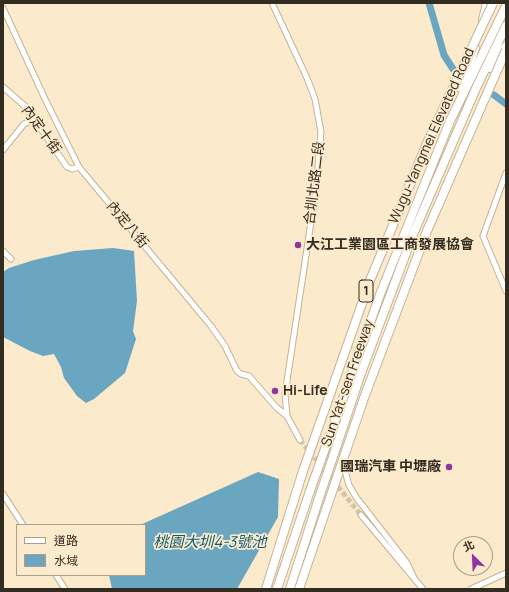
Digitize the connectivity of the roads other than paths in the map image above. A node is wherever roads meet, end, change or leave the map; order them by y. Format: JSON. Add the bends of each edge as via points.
{"nodes":[{"id":1,"x":272,"y":3,"type":"edge"},
{"id":2,"x":487,"y":3,"type":"edge"},
{"id":3,"x":493,"y":3,"type":"edge"},
{"id":4,"x":506,"y":6,"type":"edge"},
{"id":5,"x":3,"y":8,"type":"edge"},
{"id":6,"x":506,"y":26,"type":"edge"},
{"id":7,"x":506,"y":46,"type":"edge"},
{"id":8,"x":506,"y":50,"type":"edge"},
{"id":9,"x":506,"y":59,"type":"edge"},
{"id":10,"x":477,"y":86,"type":"junction"},
{"id":11,"x":3,"y":87,"type":"edge"},
{"id":12,"x":35,"y":119,"type":"junction"},
{"id":13,"x":450,"y":121,"type":"junction"},
{"id":14,"x":3,"y":150,"type":"edge"},
{"id":15,"x":79,"y":167,"type":"junction"},
{"id":16,"x":506,"y":173,"type":"edge"},
{"id":17,"x":3,"y":251,"type":"edge"},
{"id":18,"x":11,"y":259,"type":"dead end"},
{"id":19,"x":506,"y":291,"type":"edge"},
{"id":20,"x":287,"y":416,"type":"junction"},
{"id":21,"x":300,"y":440,"type":"tunnel mouth"},
{"id":22,"x":3,"y":494,"type":"edge"},
{"id":23,"x":361,"y":515,"type":"tunnel mouth"},
{"id":24,"x":22,"y":524,"type":"edge"},
{"id":25,"x":388,"y":539,"type":"junction"},
{"id":26,"x":391,"y":551,"type":"junction"},
{"id":27,"x":506,"y":573,"type":"edge"},
{"id":28,"x":57,"y":576,"type":"edge"},
{"id":29,"x":415,"y":580,"type":"junction"},
{"id":30,"x":65,"y":589,"type":"edge"},
{"id":31,"x":266,"y":589,"type":"edge"},
{"id":32,"x":277,"y":589,"type":"edge"},
{"id":33,"x":290,"y":589,"type":"edge"},
{"id":34,"x":299,"y":589,"type":"edge"},
{"id":35,"x":423,"y":589,"type":"edge"},
{"id":36,"x":471,"y":589,"type":"edge"}],
"edges":[{"from":1,"to":20,"type":"street","name":"合圳北路二段","via":[[313,92],[321,132],[315,196],[285,394]]},
{"from":2,"to":13,"type":"highway","via":[[481,30]]},
{"from":3,"to":31,"type":"highway","name":"Wugu-Yangmei Elevated Road","number":"1","bridge":true,"via":[[428,141],[371,278],[303,471]]},
{"from":4,"to":13,"type":"highway","name":"Sun Yat-sen Freeway","number":"1"},
{"from":5,"to":15,"type":"street","name":"內定八街"},
{"from":6,"to":10,"type":"highway","name":"Sun Yat-sen Freeway","number":"1"},
{"from":7,"to":10,"type":"highway"},
{"from":8,"to":34,"type":"highway","bridge":true,"via":[[427,231],[364,398]]},
{"from":9,"to":25,"type":"street","via":[[468,126],[346,438],[344,471],[349,485]]},
{"from":10,"to":33,"type":"highway","name":"Sun Yat-sen Freeway","number":"1","bridge":true,"via":[[414,232],[360,373]]},
{"from":11,"to":12,"type":"street","name":"內定十街","via":[[26,107]]},
{"from":12,"to":14,"type":"street","via":[[24,124]]},
{"from":12,"to":15,"type":"street","name":"內定十街","via":[[66,167]]},
{"from":13,"to":32,"type":"highway","name":"Sun Yat-sen Freeway","number":"1","bridge":true,"via":[[381,292]]},
{"from":15,"to":20,"type":"street","name":"內定八街","via":[[211,326],[225,346],[237,371],[249,376],[276,408]]},
{"from":16,"to":19,"type":"street","via":[[483,236]]},
{"from":17,"to":18,"type":"street"},
{"from":20,"to":21,"type":"street","name":"合圳北路二段"},
{"from":22,"to":24,"type":"street"},
{"from":23,"to":26,"type":"street"},
{"from":25,"to":26,"type":"street"},
{"from":25,"to":29,"type":"street","via":[[407,563]]},
{"from":26,"to":29,"type":"street"},
{"from":27,"to":36,"type":"street"},
{"from":28,"to":30,"type":"street"},
{"from":29,"to":35,"type":"street"}]}
